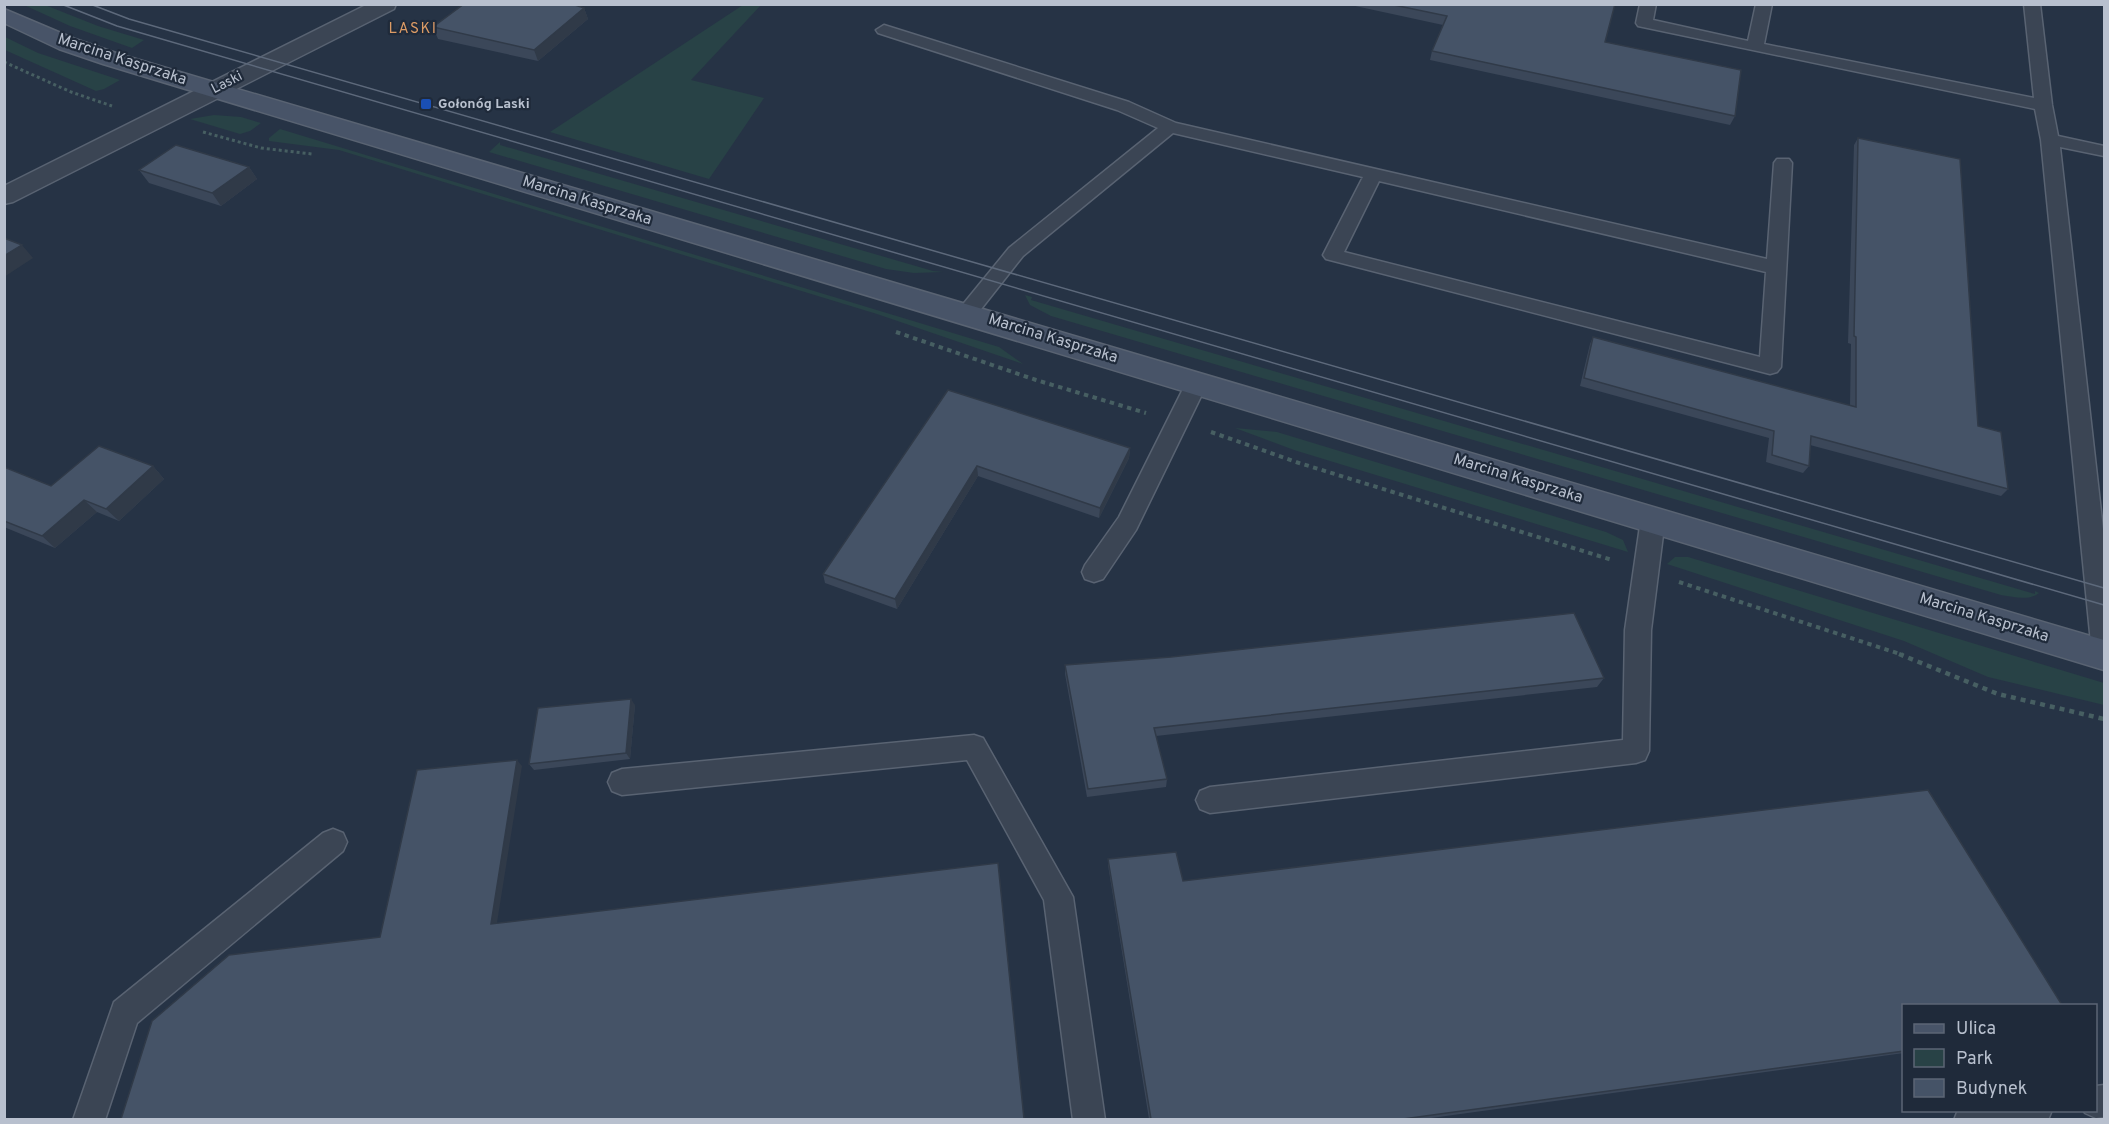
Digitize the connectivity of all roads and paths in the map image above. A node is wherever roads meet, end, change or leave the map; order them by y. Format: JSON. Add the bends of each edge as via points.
{"nodes":[{"id":1,"x":386,"y":4,"type":"edge"},
{"id":2,"x":1648,"y":4,"type":"edge"},
{"id":3,"x":1764,"y":4,"type":"edge"},
{"id":4,"x":2032,"y":4,"type":"edge"},
{"id":5,"x":4,"y":15,"type":"edge"},
{"id":6,"x":884,"y":30,"type":"dead end"},
{"id":7,"x":1755,"y":47,"type":"junction"},
{"id":8,"x":4,"y":62,"type":"edge"},
{"id":9,"x":214,"y":90,"type":"junction"},
{"id":10,"x":2043,"y":105,"type":"junction"},
{"id":11,"x":121,"y":109,"type":"dead end"},
{"id":12,"x":1170,"y":127,"type":"junction"},
{"id":13,"x":194,"y":129,"type":"dead end"},
{"id":14,"x":2050,"y":140,"type":"junction"},
{"id":15,"x":2104,"y":151,"type":"edge"},
{"id":16,"x":315,"y":155,"type":"dead end"},
{"id":17,"x":1783,"y":163,"type":"dead end"},
{"id":18,"x":1374,"y":174,"type":"junction"},
{"id":19,"x":4,"y":196,"type":"edge"},
{"id":20,"x":1777,"y":267,"type":"junction"},
{"id":21,"x":968,"y":314,"type":"junction"},
{"id":22,"x":889,"y":330,"type":"dead end"},
{"id":23,"x":1197,"y":382,"type":"junction"},
{"id":24,"x":1177,"y":422,"type":"junction"},
{"id":25,"x":1258,"y":449,"type":"dead end"},
{"id":26,"x":1653,"y":519,"type":"junction"},
{"id":27,"x":1094,"y":572,"type":"dead end"},
{"id":28,"x":2104,"y":643,"type":"edge"},
{"id":29,"x":2104,"y":655,"type":"edge"},
{"id":30,"x":622,"y":782,"type":"dead end"},
{"id":31,"x":1210,"y":800,"type":"dead end"},
{"id":32,"x":333,"y":842,"type":"dead end"},
{"id":33,"x":2021,"y":1112,"type":"edge"},
{"id":34,"x":89,"y":1119,"type":"edge"},
{"id":35,"x":1089,"y":1119,"type":"edge"},
{"id":36,"x":1970,"y":1119,"type":"edge"}],
"edges":[{"from":1,"to":9,"type":"street","name":"Laski"},
{"from":2,"to":7,"type":"lane","via":[[1644,23]]},
{"from":3,"to":7,"type":"lane"},
{"from":4,"to":10,"type":"lane"},
{"from":5,"to":9,"type":"street","name":"Marcina Kasprzaka","via":[[90,52]]},
{"from":6,"to":12,"type":"lane","via":[[1123,105]]},
{"from":7,"to":10,"type":"lane"},
{"from":8,"to":11,"type":"path"},
{"from":9,"to":19,"type":"street","name":"Laski"},
{"from":9,"to":21,"type":"street","name":"Marcina Kasprzaka"},
{"from":10,"to":14,"type":"lane"},
{"from":12,"to":18,"type":"lane"},
{"from":12,"to":21,"type":"lane","via":[[1016,252]]},
{"from":13,"to":16,"type":"path","via":[[261,148]]},
{"from":14,"to":15,"type":"lane"},
{"from":14,"to":28,"type":"lane"},
{"from":17,"to":20,"type":"lane"},
{"from":18,"to":20,"type":"lane"},
{"from":18,"to":20,"type":"lane","via":[[1333,255],[1770,367]]},
{"from":21,"to":23,"type":"street","name":"Marcina Kasprzaka"},
{"from":22,"to":24,"type":"path"},
{"from":23,"to":24,"type":"lane"},
{"from":23,"to":26,"type":"street","name":"Marcina Kasprzaka"},
{"from":24,"to":25,"type":"path"},
{"from":24,"to":27,"type":"lane","via":[[1128,523]]},
{"from":26,"to":29,"type":"street","name":"Marcina Kasprzaka"},
{"from":26,"to":31,"type":"lane","via":[[1638,630],[1636,751]]},
{"from":30,"to":35,"type":"lane","via":[[974,747],[1058,897]]},
{"from":32,"to":34,"type":"lane","via":[[125,1013]]},
{"from":33,"to":36,"type":"lane"}]}
